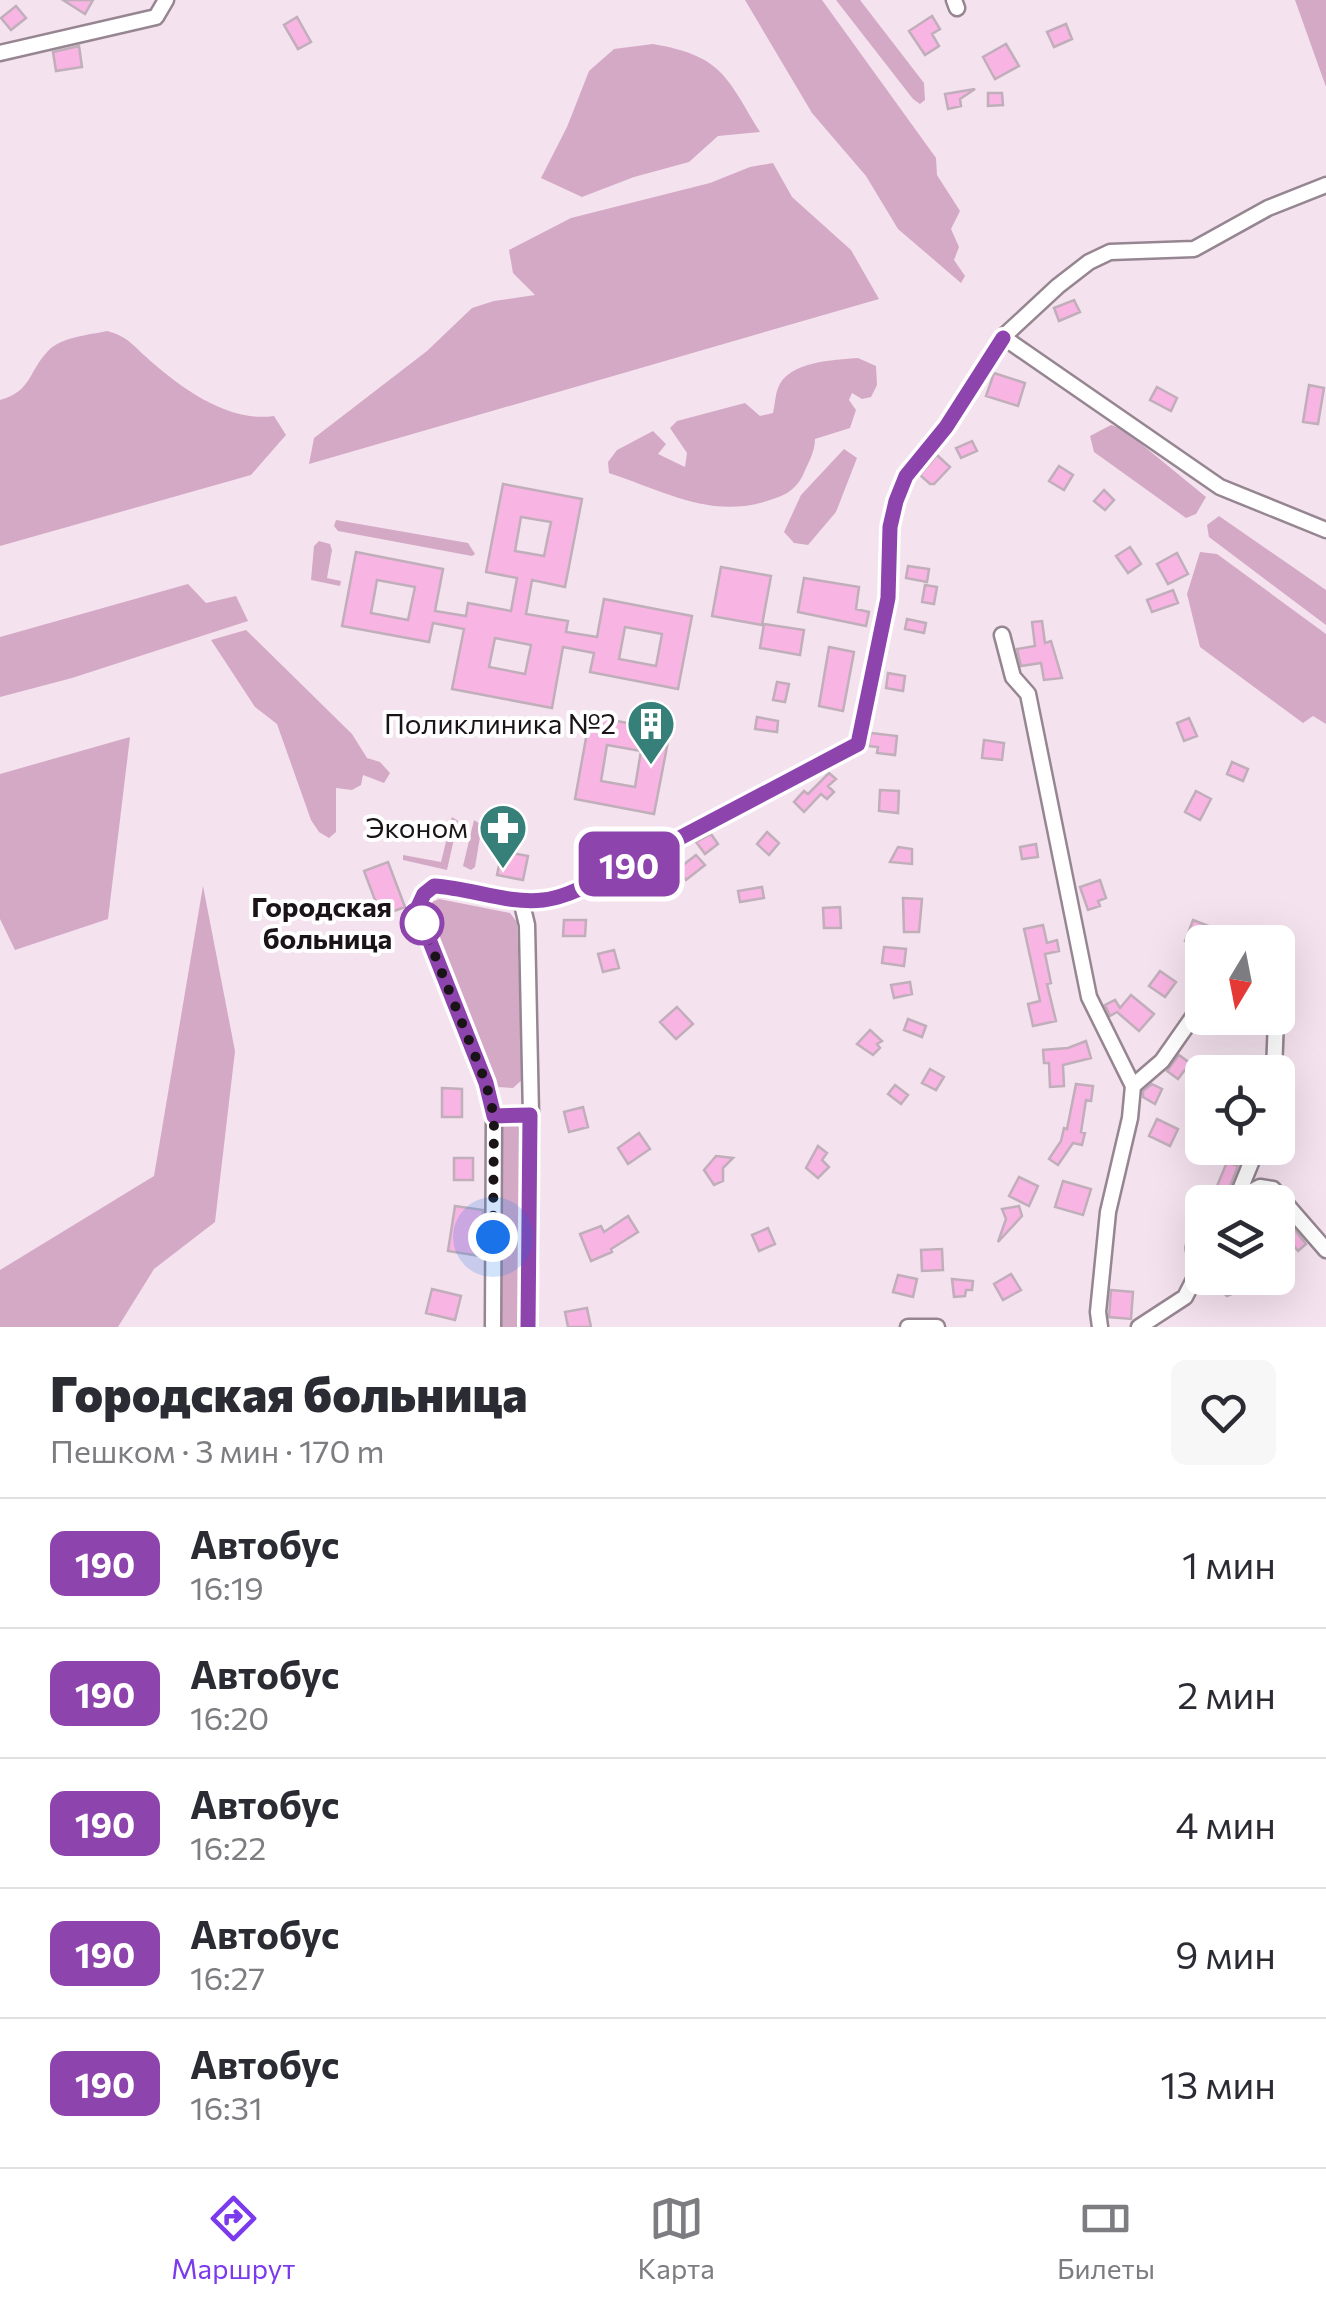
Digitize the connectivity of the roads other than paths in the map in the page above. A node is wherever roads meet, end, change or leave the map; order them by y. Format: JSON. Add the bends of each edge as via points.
{"nodes":[{"id":1,"x":166,"y":0,"type":"edge"},
{"id":2,"x":0,"y":53,"type":"edge"},
{"id":3,"x":1326,"y":185,"type":"edge"},
{"id":4,"x":1003,"y":338,"type":"junction"},
{"id":5,"x":1326,"y":530,"type":"edge"},
{"id":6,"x":1002,"y":635,"type":"dead end"},
{"id":7,"x":521,"y":900,"type":"junction"},
{"id":8,"x":1185,"y":1028,"type":"edge"},
{"id":9,"x":1133,"y":1086,"type":"junction"},
{"id":10,"x":530,"y":1115,"type":"junction"},
{"id":11,"x":494,"y":1116,"type":"junction"},
{"id":12,"x":1295,"y":1214,"type":"edge"},
{"id":13,"x":1326,"y":1250,"type":"edge"},
{"id":14,"x":1186,"y":1295,"type":"edge"},
{"id":15,"x":493,"y":1327,"type":"edge"},
{"id":16,"x":528,"y":1327,"type":"edge"},
{"id":17,"x":908,"y":1327,"type":"edge"},
{"id":18,"x":937,"y":1327,"type":"edge"},
{"id":19,"x":1100,"y":1327,"type":"edge"},
{"id":20,"x":1138,"y":1327,"type":"edge"}],
"edges":[{"from":1,"to":2,"type":"street","via":[[156,17]]},
{"from":3,"to":4,"type":"street","via":[[1194,248],[1110,252],[1058,286]]},
{"from":4,"to":5,"type":"street","via":[[1220,487]]},
{"from":4,"to":7,"type":"street","via":[[906,476],[896,501],[888,598],[858,744],[602,879],[544,900]]},
{"from":6,"to":9,"type":"street","via":[[1013,677],[1028,694],[1089,997]]},
{"from":7,"to":10,"type":"street"},
{"from":7,"to":11,"type":"street","via":[[434,886],[417,909]]},
{"from":8,"to":9,"type":"street"},
{"from":9,"to":19,"type":"street","via":[[1108,1212]]},
{"from":10,"to":11,"type":"street"},
{"from":10,"to":16,"type":"street"},
{"from":11,"to":15,"type":"street"},
{"from":12,"to":13,"type":"street"},
{"from":14,"to":20,"type":"street"},
{"from":17,"to":18,"type":"street"}]}
